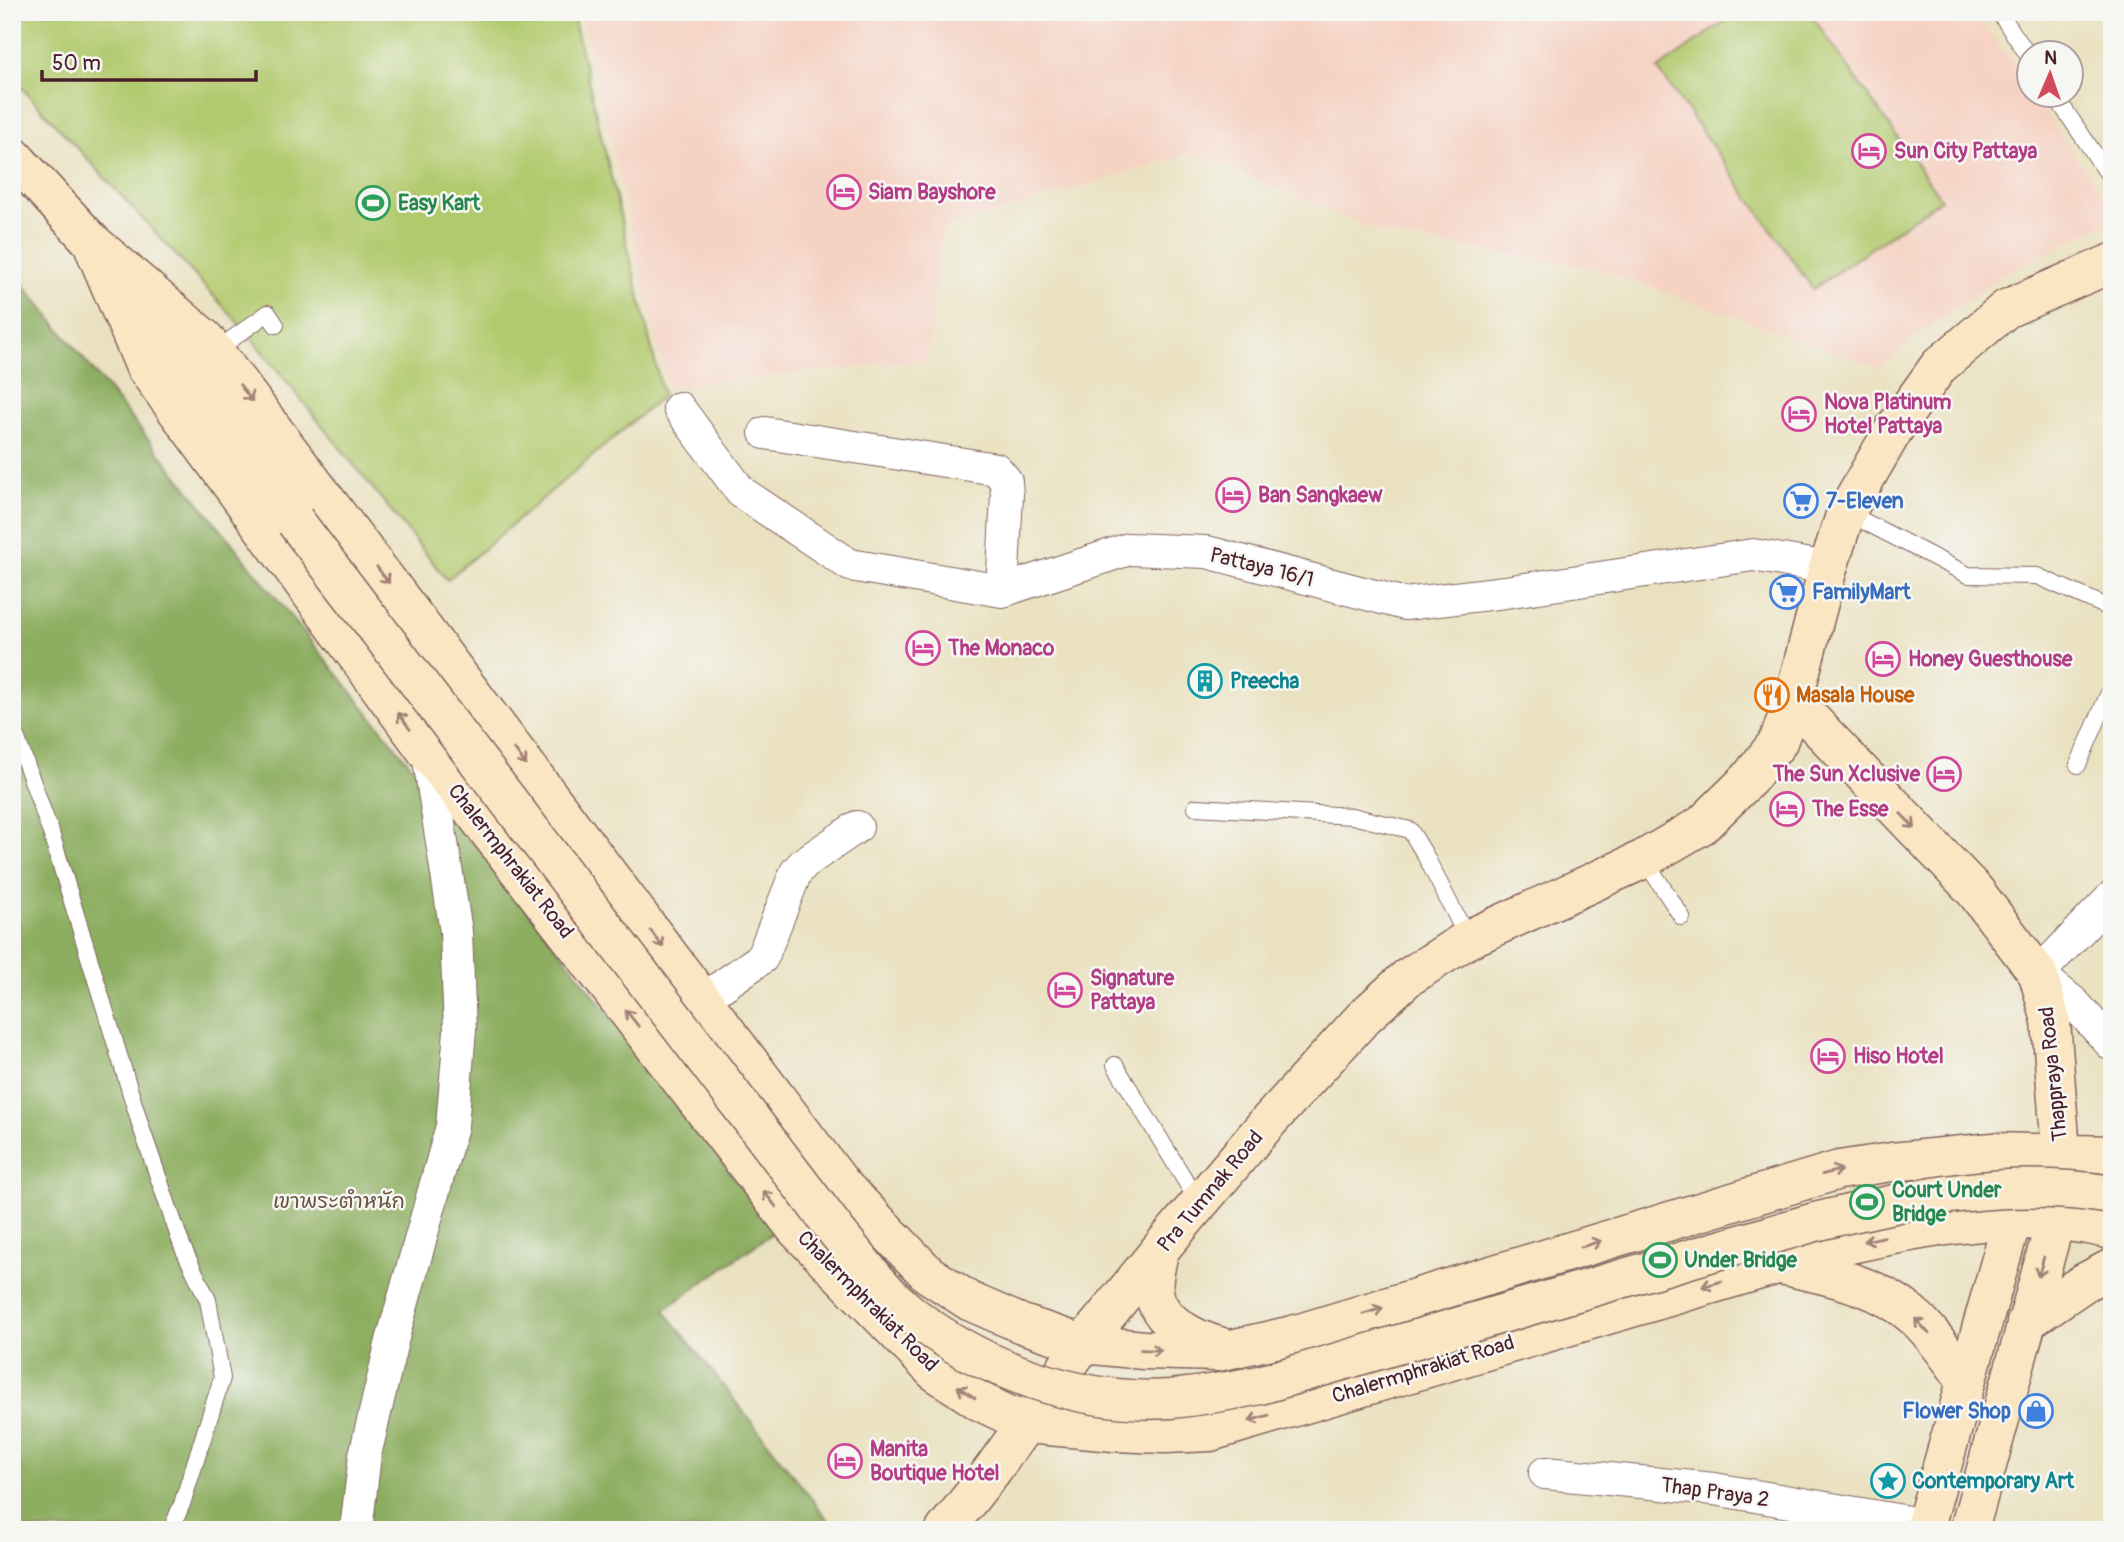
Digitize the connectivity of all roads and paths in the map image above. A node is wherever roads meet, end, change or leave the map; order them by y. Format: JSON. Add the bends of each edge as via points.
{"nodes":[{"id":1,"x":1999,"y":12,"type":"edge"},
{"id":2,"x":2016,"y":38,"type":"edge"},
{"id":3,"x":2063,"y":108,"type":"edge"},
{"id":4,"x":12,"y":155,"type":"edge"},
{"id":5,"x":2112,"y":180,"type":"edge"},
{"id":6,"x":92,"y":242,"type":"junction"},
{"id":7,"x":2112,"y":263,"type":"edge"},
{"id":8,"x":276,"y":325,"type":"dead end"},
{"id":9,"x":215,"y":351,"type":"junction"},
{"id":10,"x":679,"y":408,"type":"dead end"},
{"id":11,"x":765,"y":433,"type":"dead end"},
{"id":12,"x":1846,"y":513,"type":"junction"},
{"id":13,"x":1828,"y":568,"type":"junction"},
{"id":14,"x":1002,"y":591,"type":"junction"},
{"id":15,"x":2112,"y":609,"type":"edge"},
{"id":16,"x":2112,"y":686,"type":"edge"},
{"id":17,"x":1793,"y":701,"type":"junction"},
{"id":18,"x":12,"y":725,"type":"edge"},
{"id":19,"x":428,"y":753,"type":"junction"},
{"id":20,"x":2078,"y":765,"type":"dead end"},
{"id":21,"x":1196,"y":807,"type":"dead end"},
{"id":22,"x":858,"y":827,"type":"dead end"},
{"id":23,"x":1644,"y":859,"type":"junction"},
{"id":24,"x":2112,"y":897,"type":"edge"},
{"id":25,"x":1682,"y":917,"type":"dead end"},
{"id":26,"x":1468,"y":939,"type":"junction"},
{"id":27,"x":2038,"y":974,"type":"junction"},
{"id":28,"x":702,"y":1000,"type":"junction"},
{"id":29,"x":2112,"y":1045,"type":"edge"},
{"id":30,"x":1115,"y":1065,"type":"dead end"},
{"id":31,"x":2045,"y":1152,"type":"junction"},
{"id":32,"x":2112,"y":1155,"type":"edge"},
{"id":33,"x":842,"y":1185,"type":"junction"},
{"id":34,"x":1774,"y":1188,"type":"junction"},
{"id":35,"x":2112,"y":1195,"type":"edge"},
{"id":36,"x":1200,"y":1205,"type":"junction"},
{"id":37,"x":2013,"y":1221,"type":"junction"},
{"id":38,"x":2054,"y":1222,"type":"junction"},
{"id":39,"x":796,"y":1229,"type":"junction"},
{"id":40,"x":2112,"y":1230,"type":"edge"},
{"id":41,"x":1159,"y":1251,"type":"junction"},
{"id":42,"x":1786,"y":1261,"type":"junction"},
{"id":43,"x":2112,"y":1268,"type":"edge"},
{"id":44,"x":2026,"y":1322,"type":"junction"},
{"id":45,"x":1293,"y":1335,"type":"junction"},
{"id":46,"x":1083,"y":1344,"type":"junction"},
{"id":47,"x":1230,"y":1349,"type":"junction"},
{"id":48,"x":1965,"y":1379,"type":"junction"},
{"id":49,"x":1307,"y":1404,"type":"junction"},
{"id":50,"x":1027,"y":1424,"type":"junction"},
{"id":51,"x":1545,"y":1473,"type":"dead end"},
{"id":52,"x":1937,"y":1482,"type":"junction"},
{"id":53,"x":1979,"y":1492,"type":"junction"},
{"id":54,"x":1925,"y":1527,"type":"edge"},
{"id":55,"x":171,"y":1530,"type":"edge"},
{"id":56,"x":356,"y":1530,"type":"edge"},
{"id":57,"x":945,"y":1530,"type":"edge"},
{"id":58,"x":1969,"y":1530,"type":"edge"}],
"edges":[{"from":1,"to":2,"type":"lane"},
{"from":3,"to":5,"type":"lane"},
{"from":4,"to":6,"type":"main road","name":"Chalermphrakiat Road"},
{"from":6,"to":9,"type":"main road","name":"Chalermphrakiat Road"},
{"from":19,"to":6,"type":"main road","name":"Chalermphrakiat Road","one_way":true,"via":[[145,367]]},
{"from":6,"to":35,"type":"main road","bridge":true,"via":[[295,521],[837,1232],[911,1314],[957,1345],[1009,1370],[1061,1388],[1115,1397],[1168,1399],[1218,1393],[1260,1385],[1903,1200],[2034,1187]]},
{"from":7,"to":12,"type":"main road","name":"Pra Tumnak Road","via":[[2006,309],[1939,366],[1894,429]]},
{"from":8,"to":9,"type":"lane","via":[[268,313]]},
{"from":9,"to":28,"type":"main road","name":"Chalermphrakiat Road","one_way":true},
{"from":10,"to":14,"type":"street","name":"Pattaya 16/1","via":[[741,492],[850,565]]},
{"from":11,"to":14,"type":"street","via":[[996,469],[1006,481],[1007,495]]},
{"from":12,"to":13,"type":"main road","name":"Pra Tumnak Road"},
{"from":12,"to":15,"type":"lane","via":[[1968,575],[2037,576]]},
{"from":13,"to":14,"type":"street","name":"Pattaya 16/1","via":[[1753,555],[1405,604],[1207,552],[1129,549]]},
{"from":13,"to":17,"type":"main road","name":"Pra Tumnak Road"},
{"from":16,"to":20,"type":"lane"},
{"from":17,"to":23,"type":"main road","name":"Pra Tumnak Road","via":[[1778,742],[1749,779],[1702,825]]},
{"from":17,"to":27,"type":"main road","name":"Thappraya Road","one_way":true,"via":[[1975,891]]},
{"from":18,"to":55,"type":"lane","via":[[51,833],[145,1139],[182,1246],[208,1300],[222,1378]]},
{"from":39,"to":19,"type":"main road","name":"Chalermphrakiat Road","one_way":true},
{"from":19,"to":56,"type":"street","via":[[456,932],[460,1030],[452,1126],[365,1455]]},
{"from":21,"to":26,"type":"lane","via":[[1352,816],[1410,830]]},
{"from":22,"to":28,"type":"street","via":[[796,872],[762,958]]},
{"from":23,"to":25,"type":"lane"},
{"from":23,"to":26,"type":"main road","name":"Pra Tumnak Road"},
{"from":24,"to":27,"type":"street"},
{"from":26,"to":36,"type":"main road","name":"Pra Tumnak Road","via":[[1407,978],[1365,1016]]},
{"from":27,"to":29,"type":"street","via":[[2074,1003]]},
{"from":27,"to":31,"type":"main road","name":"Thappraya Road","via":[[2051,1021]]},
{"from":28,"to":33,"type":"main road","name":"Chalermphrakiat Road"},
{"from":30,"to":36,"type":"lane"},
{"from":31,"to":32,"type":"main road","name":"Chalermphrakiat Road"},
{"from":34,"to":31,"type":"main road","name":"Chalermphrakiat Road","one_way":true,"via":[[1839,1170],[1892,1162]]},
{"from":31,"to":37,"type":"main road","name":"Thappraya Road"},
{"from":31,"to":38,"type":"main road","name":"Thappraya Road"},
{"from":33,"to":39,"type":"main road","via":[[831,1216],[815,1226]]},
{"from":33,"to":46,"type":"main road","name":"Chalermphrakiat Road","via":[[928,1275],[968,1301]]},
{"from":34,"to":42,"type":"main road","via":[[1793,1201],[1804,1217],[1806,1235]]},
{"from":45,"to":34,"type":"main road","name":"Chalermphrakiat Road","one_way":true},
{"from":36,"to":41,"type":"main road","name":"Pra Tumnak Road"},
{"from":37,"to":38,"type":"main road","name":"Chalermphrakiat Road"},
{"from":37,"to":42,"type":"main road","name":"Chalermphrakiat Road","one_way":true,"via":[[1960,1223]]},
{"from":37,"to":48,"type":"main road","name":"Thappraya Road"},
{"from":38,"to":40,"type":"main road","name":"Chalermphrakiat Road"},
{"from":38,"to":44,"type":"main road","name":"Thappraya Road","one_way":true},
{"from":50,"to":39,"type":"main road","name":"Chalermphrakiat Road","one_way":true,"via":[[979,1401],[934,1371]]},
{"from":41,"to":46,"type":"main road","name":"Pra Tumnak Road"},
{"from":41,"to":47,"type":"main road","via":[[1153,1288],[1157,1304],[1179,1329]]},
{"from":48,"to":42,"type":"main road","one_way":true,"via":[[1919,1321],[1888,1296]]},
{"from":42,"to":49,"type":"main road","name":"Chalermphrakiat Road","one_way":true},
{"from":43,"to":44,"type":"main road"},
{"from":44,"to":53,"type":"main road","name":"Thappraya Road"},
{"from":45,"to":47,"type":"main road","name":"Chalermphrakiat Road"},
{"from":45,"to":49,"type":"main road","via":[[1272,1362],[1274,1378],[1288,1395]]},
{"from":46,"to":47,"type":"main road","name":"Chalermphrakiat Road","one_way":true,"via":[[1144,1350]]},
{"from":46,"to":50,"type":"main road","name":"Pra Tumnak Road"},
{"from":48,"to":52,"type":"main road","name":"Thappraya Road"},
{"from":49,"to":50,"type":"main road","name":"Chalermphrakiat Road","one_way":true,"via":[[1210,1432],[1114,1432]]},
{"from":50,"to":57,"type":"main road","name":"Pra Tumnak Road"},
{"from":51,"to":54,"type":"street","name":"Thap Praya 2","via":[[1714,1489]]},
{"from":52,"to":53,"type":"main road"},
{"from":52,"to":54,"type":"main road","name":"Thappraya Road"},
{"from":53,"to":58,"type":"main road","name":"Thappraya Road"}]}
